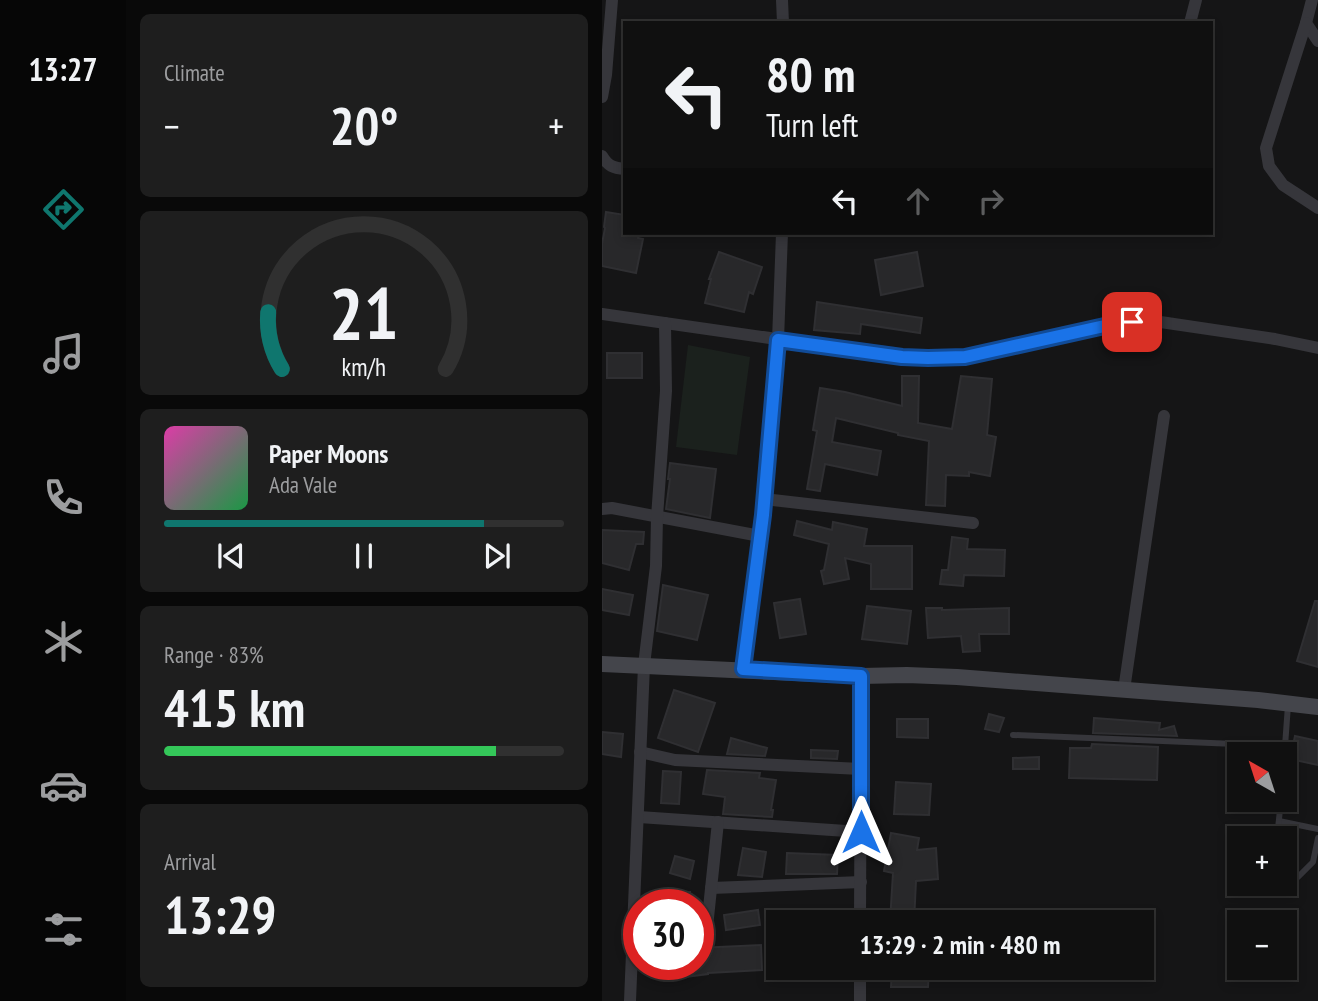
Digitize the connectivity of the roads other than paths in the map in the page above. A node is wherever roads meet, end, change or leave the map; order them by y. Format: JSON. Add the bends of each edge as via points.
{"nodes":[{"id":1,"x":612,"y":0,"type":"edge"},
{"id":2,"x":782,"y":0,"type":"edge"},
{"id":3,"x":1196,"y":0,"type":"edge"},
{"id":4,"x":1312,"y":0,"type":"edge"},
{"id":5,"x":783,"y":21,"type":"edge"},
{"id":6,"x":1191,"y":21,"type":"edge"},
{"id":7,"x":1306,"y":23,"type":"junction"},
{"id":8,"x":1318,"y":41,"type":"edge"},
{"id":9,"x":604,"y":64,"type":"edge"},
{"id":10,"x":602,"y":97,"type":"edge"},
{"id":11,"x":602,"y":156,"type":"edge"},
{"id":12,"x":623,"y":169,"type":"edge"},
{"id":13,"x":1318,"y":208,"type":"edge"},
{"id":14,"x":782,"y":235,"type":"edge"},
{"id":15,"x":602,"y":314,"type":"edge"},
{"id":16,"x":665,"y":323,"type":"junction"},
{"id":17,"x":778,"y":340,"type":"junction"},
{"id":18,"x":1318,"y":348,"type":"edge"},
{"id":19,"x":1164,"y":416,"type":"dead end"},
{"id":20,"x":764,"y":499,"type":"junction"},
{"id":21,"x":602,"y":509,"type":"edge"},
{"id":22,"x":657,"y":517,"type":"junction"},
{"id":23,"x":973,"y":523,"type":"dead end"},
{"id":24,"x":760,"y":536,"type":"junction"},
{"id":25,"x":602,"y":664,"type":"edge"},
{"id":26,"x":644,"y":665,"type":"junction"},
{"id":27,"x":743,"y":669,"type":"junction"},
{"id":28,"x":861,"y":676,"type":"junction"},
{"id":29,"x":1124,"y":690,"type":"junction"},
{"id":30,"x":1288,"y":703,"type":"junction"},
{"id":31,"x":1318,"y":707,"type":"edge"},
{"id":32,"x":1013,"y":735,"type":"dead end"},
{"id":33,"x":1286,"y":742,"type":"edge"},
{"id":34,"x":1227,"y":744,"type":"edge"},
{"id":35,"x":640,"y":752,"type":"junction"},
{"id":36,"x":861,"y":769,"type":"junction"},
{"id":37,"x":1280,"y":812,"type":"edge"},
{"id":38,"x":639,"y":817,"type":"junction"},
{"id":39,"x":1279,"y":821,"type":"junction"},
{"id":40,"x":718,"y":822,"type":"junction"},
{"id":41,"x":1278,"y":826,"type":"edge"},
{"id":42,"x":1318,"y":829,"type":"edge"},
{"id":43,"x":861,"y":832,"type":"junction"},
{"id":44,"x":1318,"y":838,"type":"edge"},
{"id":45,"x":1297,"y":877,"type":"edge"},
{"id":46,"x":861,"y":882,"type":"junction"},
{"id":47,"x":711,"y":888,"type":"joint"},
{"id":48,"x":637,"y":889,"type":"edge"},
{"id":49,"x":860,"y":910,"type":"edge"},
{"id":50,"x":632,"y":980,"type":"edge"},
{"id":51,"x":860,"y":980,"type":"edge"},
{"id":52,"x":630,"y":1001,"type":"edge"},
{"id":53,"x":860,"y":1001,"type":"edge"}],
"edges":[{"from":1,"to":9,"type":"street"},
{"from":2,"to":5,"type":"street"},
{"from":3,"to":6,"type":"street"},
{"from":4,"to":7,"type":"street"},
{"from":7,"to":8,"type":"street"},
{"from":7,"to":13,"type":"street","via":[[1266,148],[1269,166],[1283,185]]},
{"from":9,"to":10,"type":"street"},
{"from":11,"to":12,"type":"street","via":[[607,164]]},
{"from":14,"to":17,"type":"street"},
{"from":15,"to":16,"type":"street"},
{"from":16,"to":17,"type":"street"},
{"from":16,"to":22,"type":"street","via":[[666,391]]},
{"from":17,"to":18,"type":"street","via":[[902,357],[965,357],[1147,320]]},
{"from":17,"to":20,"type":"street"},
{"from":19,"to":29,"type":"street"},
{"from":20,"to":23,"type":"street"},
{"from":20,"to":24,"type":"street"},
{"from":21,"to":22,"type":"street"},
{"from":22,"to":24,"type":"street"},
{"from":22,"to":26,"type":"street"},
{"from":24,"to":27,"type":"street"},
{"from":25,"to":26,"type":"street"},
{"from":26,"to":27,"type":"street"},
{"from":26,"to":35,"type":"street"},
{"from":27,"to":28,"type":"street"},
{"from":28,"to":29,"type":"street","via":[[957,677]]},
{"from":28,"to":36,"type":"street"},
{"from":29,"to":30,"type":"street"},
{"from":30,"to":31,"type":"street"},
{"from":30,"to":33,"type":"lane"},
{"from":32,"to":34,"type":"lane"},
{"from":35,"to":36,"type":"street","via":[[675,760]]},
{"from":35,"to":38,"type":"street"},
{"from":36,"to":43,"type":"street"},
{"from":37,"to":39,"type":"lane"},
{"from":38,"to":40,"type":"street"},
{"from":38,"to":48,"type":"street"},
{"from":39,"to":41,"type":"lane"},
{"from":39,"to":42,"type":"lane"},
{"from":40,"to":43,"type":"street"},
{"from":40,"to":47,"type":"street"},
{"from":43,"to":46,"type":"street"},
{"from":44,"to":45,"type":"lane","via":[[1313,862]]},
{"from":46,"to":47,"type":"street"},
{"from":46,"to":49,"type":"street"},
{"from":50,"to":52,"type":"street"},
{"from":51,"to":53,"type":"street"}]}
